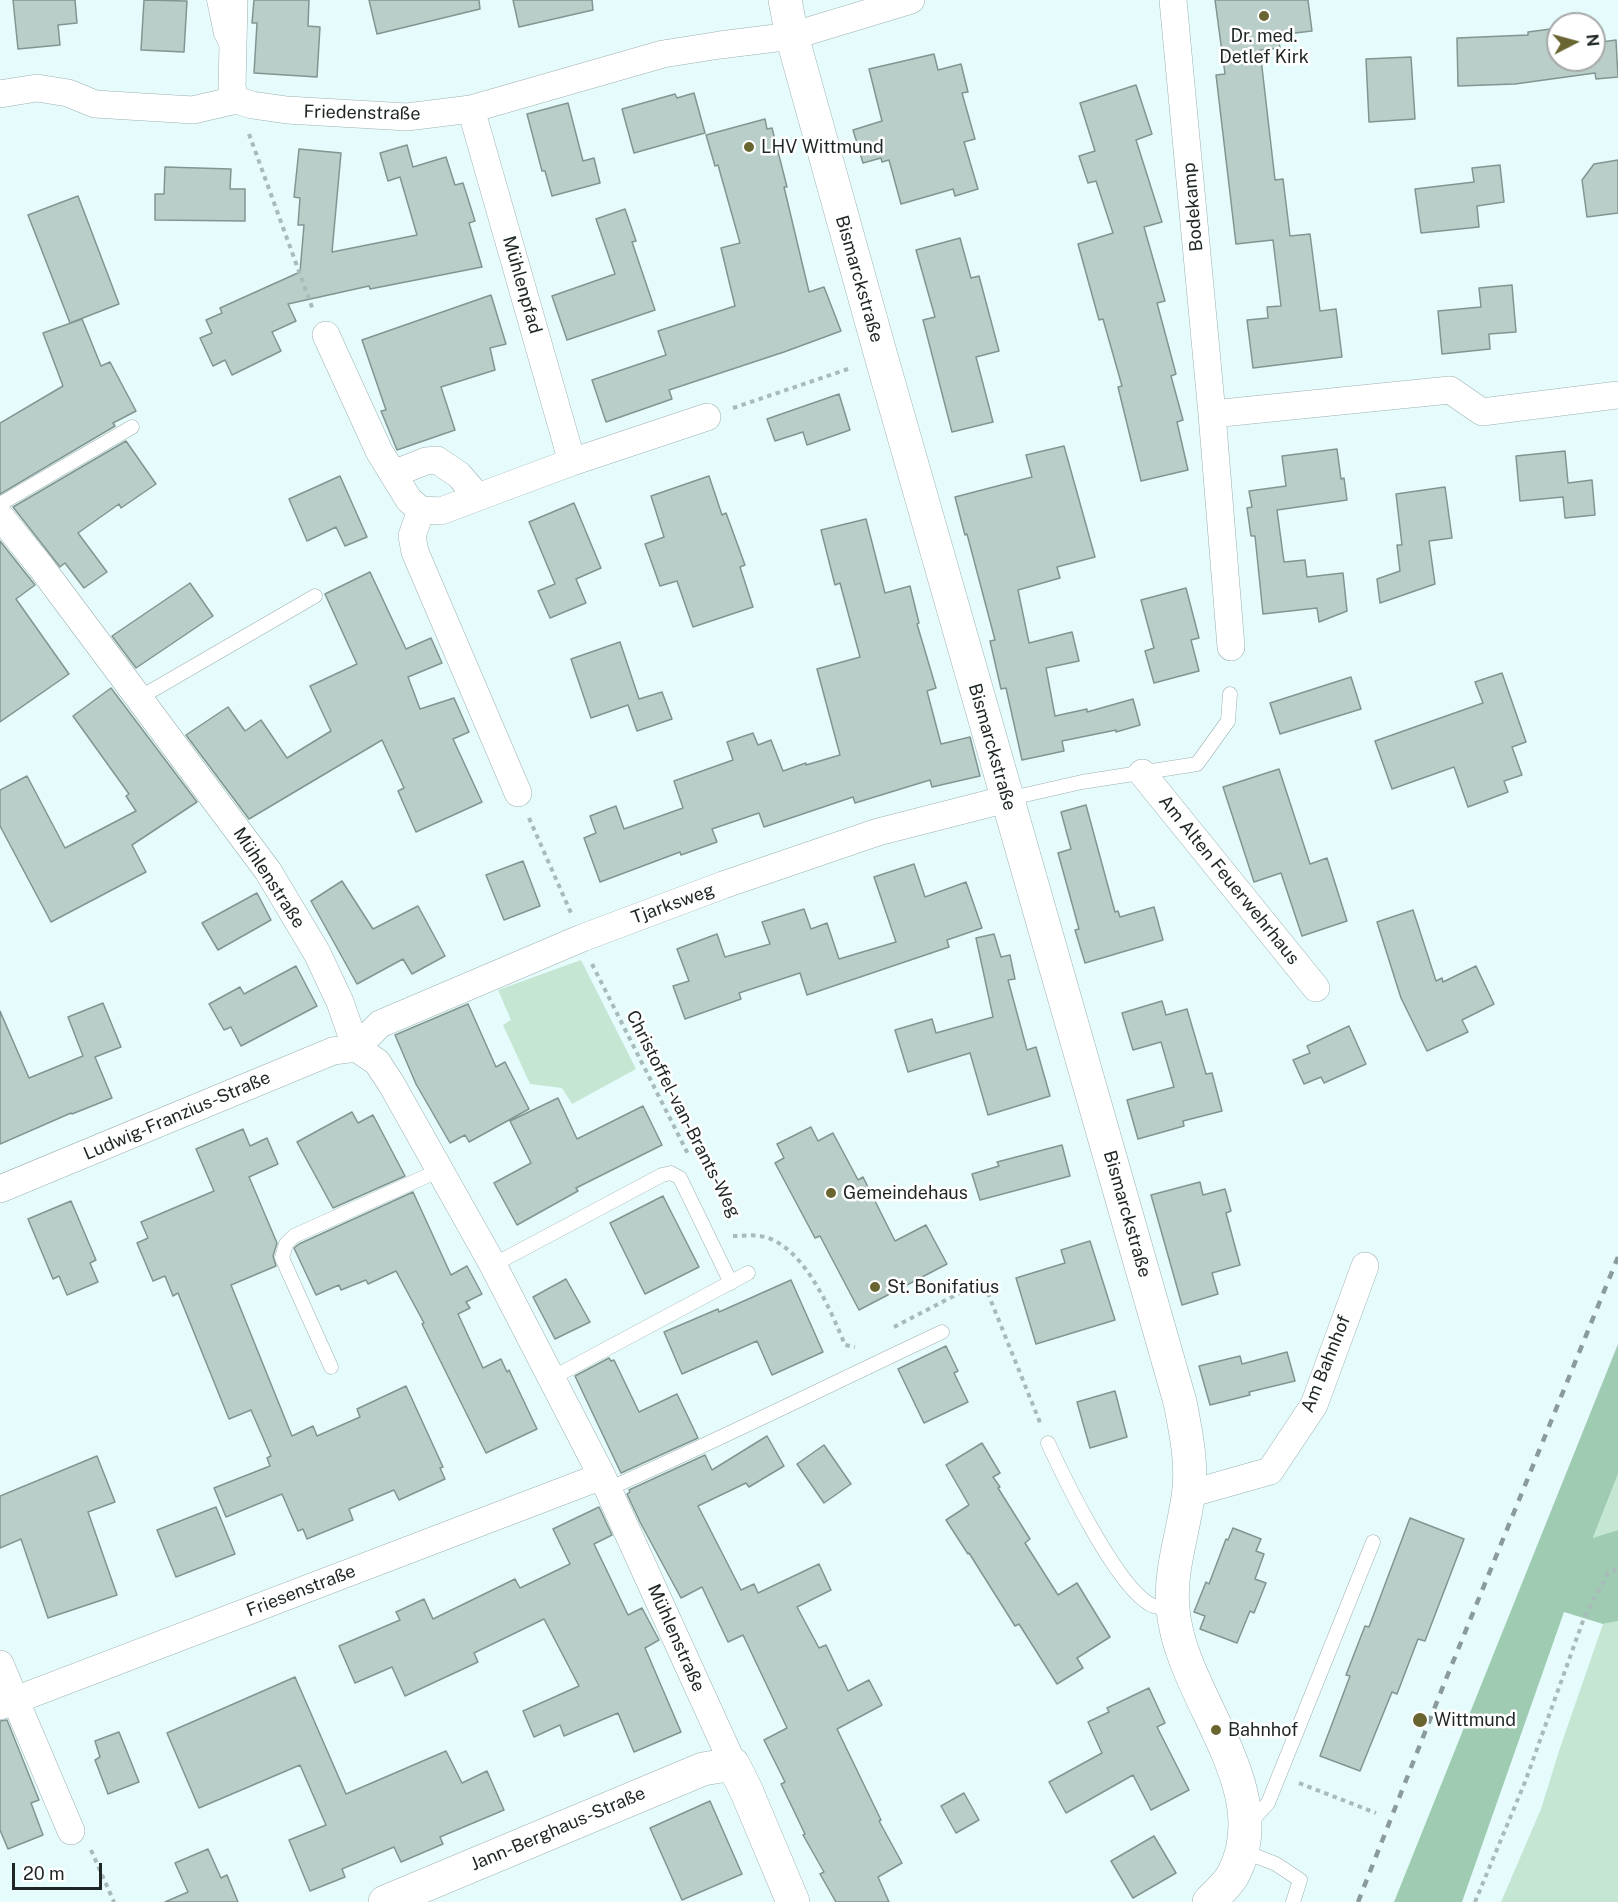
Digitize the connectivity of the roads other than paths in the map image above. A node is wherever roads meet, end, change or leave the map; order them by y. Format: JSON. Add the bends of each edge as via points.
{"nodes":[{"id":1,"x":214,"y":0,"type":"edge"},
{"id":2,"x":234,"y":0,"type":"edge"},
{"id":3,"x":785,"y":0,"type":"edge"},
{"id":4,"x":911,"y":0,"type":"edge"},
{"id":5,"x":1173,"y":0,"type":"edge"},
{"id":6,"x":792,"y":36,"type":"junction"},
{"id":7,"x":231,"y":55,"type":"junction"},
{"id":8,"x":0,"y":94,"type":"edge"},
{"id":9,"x":236,"y":100,"type":"junction"},
{"id":10,"x":471,"y":109,"type":"junction"},
{"id":11,"x":326,"y":335,"type":"road end"},
{"id":12,"x":1618,"y":395,"type":"edge"},
{"id":13,"x":1212,"y":414,"type":"junction"},
{"id":14,"x":707,"y":417,"type":"road end"},
{"id":15,"x":132,"y":427,"type":"dead end"},
{"id":16,"x":572,"y":462,"type":"junction"},
{"id":17,"x":393,"y":474,"type":"junction"},
{"id":18,"x":478,"y":497,"type":"junction"},
{"id":19,"x":0,"y":504,"type":"edge"},
{"id":20,"x":421,"y":510,"type":"junction"},
{"id":21,"x":0,"y":516,"type":"edge"},
{"id":22,"x":315,"y":596,"type":"dead end"},
{"id":23,"x":1231,"y":647,"type":"dead end"},
{"id":24,"x":1230,"y":694,"type":"dead end"},
{"id":25,"x":139,"y":698,"type":"junction"},
{"id":26,"x":1142,"y":773,"type":"junction"},
{"id":27,"x":518,"y":793,"type":"road end"},
{"id":28,"x":1007,"y":799,"type":"junction"},
{"id":29,"x":1316,"y":988,"type":"dead end"},
{"id":30,"x":356,"y":1048,"type":"junction"},
{"id":31,"x":440,"y":1170,"type":"junction"},
{"id":32,"x":0,"y":1189,"type":"edge"},
{"id":33,"x":493,"y":1265,"type":"junction"},
{"id":34,"x":1365,"y":1266,"type":"dead end"},
{"id":35,"x":748,"y":1273,"type":"dead end"},
{"id":36,"x":731,"y":1283,"type":"junction"},
{"id":37,"x":942,"y":1332,"type":"dead end"},
{"id":38,"x":331,"y":1367,"type":"dead end"},
{"id":39,"x":552,"y":1378,"type":"junction"},
{"id":40,"x":1048,"y":1443,"type":"road end"},
{"id":41,"x":605,"y":1483,"type":"junction"},
{"id":42,"x":1188,"y":1494,"type":"junction"},
{"id":43,"x":1372,"y":1542,"type":"dead end"},
{"id":44,"x":1173,"y":1608,"type":"junction"},
{"id":45,"x":0,"y":1664,"type":"edge"},
{"id":46,"x":8,"y":1703,"type":"edge"},
{"id":47,"x":733,"y":1764,"type":"junction"},
{"id":48,"x":71,"y":1831,"type":"road end"},
{"id":49,"x":1244,"y":1839,"type":"junction"},
{"id":50,"x":385,"y":1902,"type":"edge"},
{"id":51,"x":793,"y":1902,"type":"edge"},
{"id":52,"x":1209,"y":1902,"type":"edge"},
{"id":53,"x":1293,"y":1902,"type":"edge"}],
"edges":[{"from":1,"to":7,"type":"lane","via":[[221,34]]},
{"from":2,"to":7,"type":"street"},
{"from":3,"to":6,"type":"street","name":"Bismarckstraße"},
{"from":4,"to":6,"type":"street","name":"Friedenstraße"},
{"from":5,"to":13,"type":"street","name":"Bodekamp"},
{"from":6,"to":10,"type":"street","name":"Friedenstraße","via":[[663,54]]},
{"from":6,"to":28,"type":"street","name":"Bismarckstraße"},
{"from":7,"to":9,"type":"street"},
{"from":8,"to":9,"type":"street","name":"Friedenstraße","via":[[37,88],[68,93],[95,104],[193,110]]},
{"from":9,"to":10,"type":"street","name":"Friedenstraße","via":[[287,110],[407,117]]},
{"from":10,"to":16,"type":"street","name":"Mühlenpfad"},
{"from":11,"to":17,"type":"street"},
{"from":12,"to":13,"type":"street","via":[[1482,412],[1450,390]]},
{"from":13,"to":23,"type":"street","name":"Bodekamp"},
{"from":14,"to":16,"type":"street"},
{"from":15,"to":19,"type":"lane"},
{"from":16,"to":18,"type":"street"},
{"from":17,"to":18,"type":"street","via":[[437,460],[459,475]]},
{"from":17,"to":20,"type":"street","via":[[409,500]]},
{"from":18,"to":20,"type":"street","via":[[441,511]]},
{"from":20,"to":27,"type":"street","via":[[412,536],[415,552]]},
{"from":21,"to":25,"type":"street","name":"Mühlenstraße"},
{"from":22,"to":25,"type":"lane"},
{"from":24,"to":26,"type":"lane","name":"Am Alten Feuerwehrhaus","via":[[1228,721],[1197,764]]},
{"from":25,"to":30,"type":"street","name":"Mühlenstraße","via":[[268,871],[317,953]]},
{"from":26,"to":28,"type":"lane","name":"Am Alten Feuerwehrhaus"},
{"from":26,"to":29,"type":"street","name":"Am Alten Feuerwehrhaus"},
{"from":28,"to":30,"type":"street","name":"Tjarksweg","via":[[878,832],[582,938],[380,1024]]},
{"from":28,"to":42,"type":"street","name":"Bismarckstraße","via":[[1180,1402],[1189,1448]]},
{"from":30,"to":31,"type":"street","name":"Mühlenstraße","via":[[377,1062]]},
{"from":30,"to":32,"type":"street","name":"Ludwig-Franzius-Straße","via":[[333,1051]]},
{"from":31,"to":33,"type":"street","name":"Mühlenstraße"},
{"from":31,"to":38,"type":"lane","via":[[294,1236],[286,1244],[282,1258]]},
{"from":33,"to":36,"type":"lane","via":[[671,1173],[680,1178]]},
{"from":33,"to":39,"type":"street","name":"Mühlenstraße"},
{"from":34,"to":42,"type":"street","name":"Am Bahnhof","via":[[1314,1405],[1270,1471]]},
{"from":35,"to":36,"type":"lane"},
{"from":36,"to":39,"type":"lane"},
{"from":37,"to":41,"type":"lane","via":[[681,1457]]},
{"from":39,"to":41,"type":"street","name":"Mühlenstraße"},
{"from":40,"to":44,"type":"lane","via":[[1096,1536],[1124,1579],[1154,1606]]},
{"from":41,"to":46,"type":"street","name":"Friesenstraße"},
{"from":41,"to":47,"type":"street","name":"Mühlenstraße"},
{"from":42,"to":44,"type":"street","via":[[1173,1582]]},
{"from":43,"to":49,"type":"lane","via":[[1268,1803]]},
{"from":44,"to":49,"type":"street","via":[[1177,1638],[1239,1782],[1245,1808]]},
{"from":45,"to":46,"type":"street"},
{"from":46,"to":48,"type":"street"},
{"from":47,"to":50,"type":"street","name":"Jann-Berghaus-Straße","via":[[703,1769]]},
{"from":47,"to":51,"type":"street","name":"Mühlenstraße"},
{"from":49,"to":52,"type":"street","via":[[1232,1877]]},
{"from":49,"to":53,"type":"lane","via":[[1300,1880]]}]}
